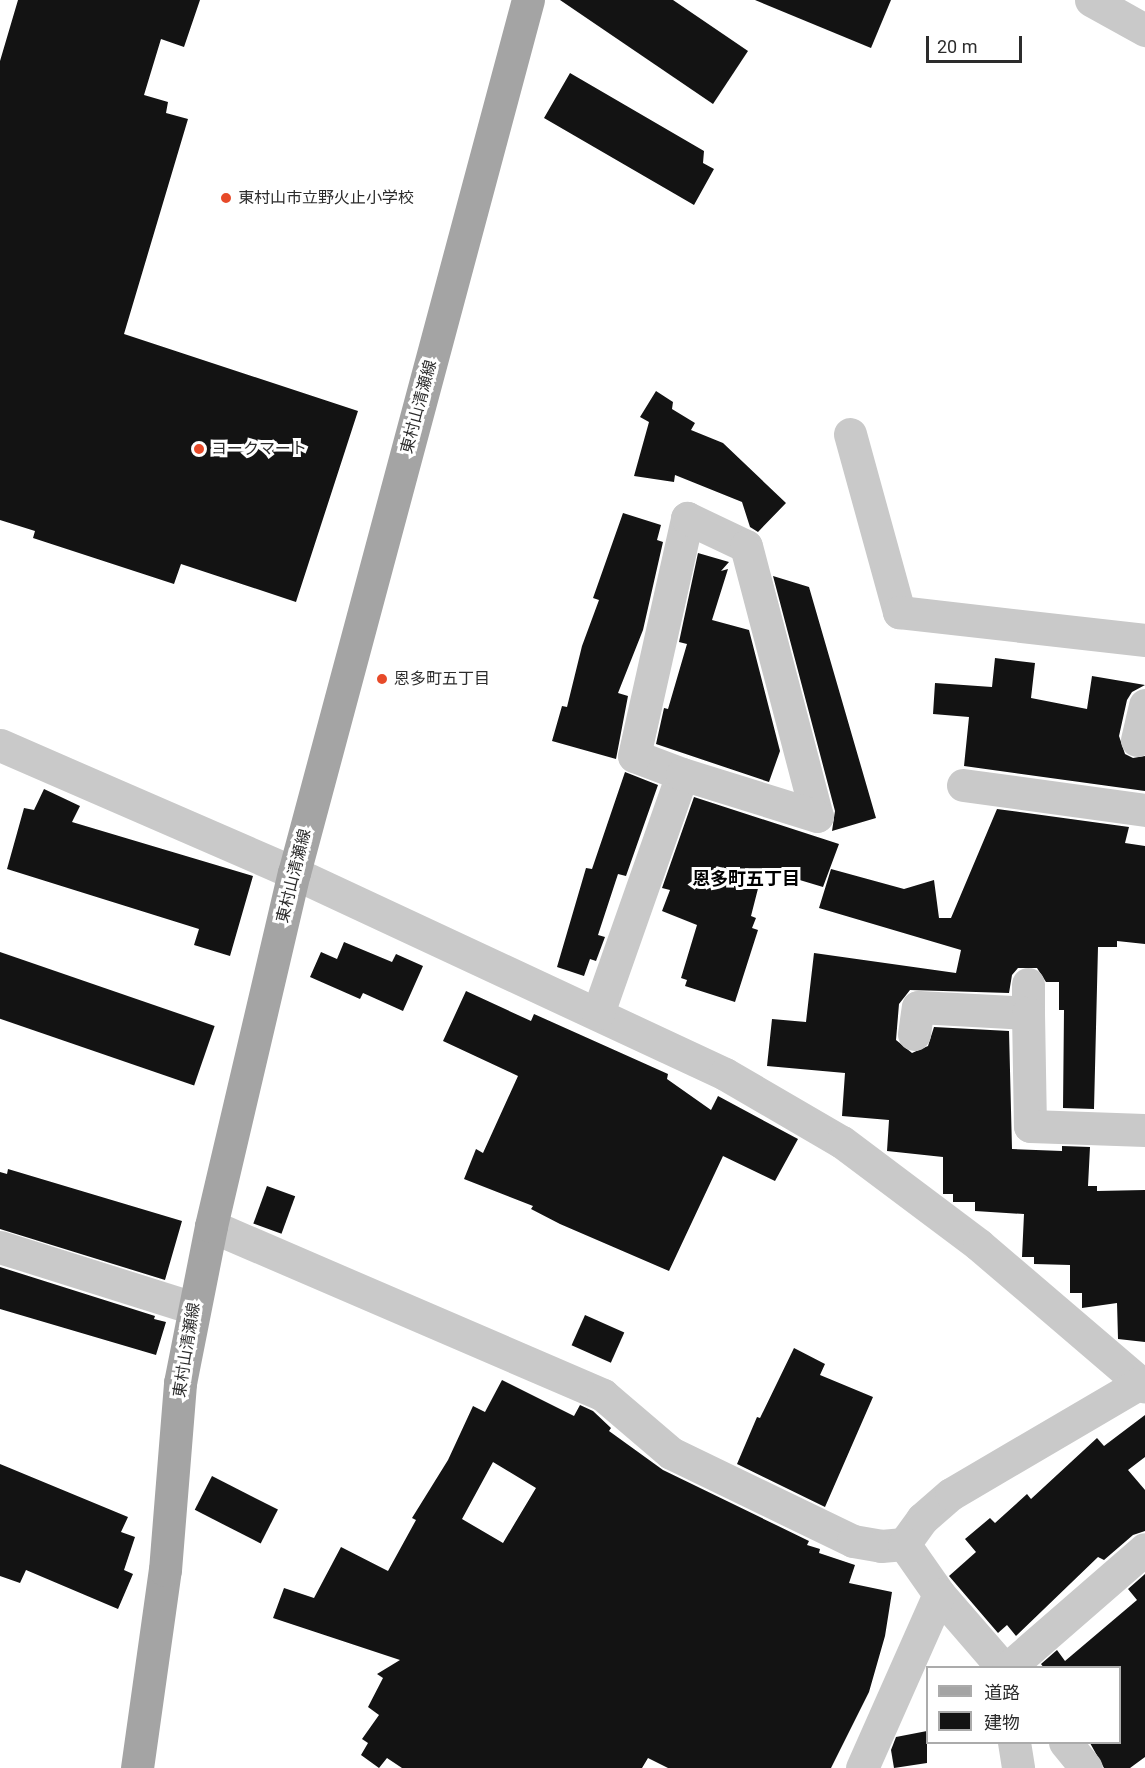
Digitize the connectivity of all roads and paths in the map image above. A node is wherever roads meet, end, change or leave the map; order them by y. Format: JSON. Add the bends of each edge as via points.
{"nodes":[{"id":1,"x":528,"y":0,"type":"edge"},
{"id":2,"x":1091,"y":0,"type":"edge"},
{"id":3,"x":1145,"y":30,"type":"edge"},
{"id":4,"x":850,"y":434,"type":"dead end"},
{"id":5,"x":1145,"y":640,"type":"edge"},
{"id":6,"x":1145,"y":705,"type":"edge"},
{"id":7,"x":1137,"y":740,"type":"dead end"},
{"id":8,"x":0,"y":745,"type":"edge"},
{"id":9,"x":682,"y":774,"type":"junction"},
{"id":10,"x":963,"y":785,"type":"dead end"},
{"id":11,"x":1145,"y":810,"type":"edge"},
{"id":12,"x":294,"y":873,"type":"junction"},
{"id":13,"x":598,"y":1013,"type":"junction"},
{"id":14,"x":914,"y":1034,"type":"dead end"},
{"id":15,"x":1145,"y":1130,"type":"edge"},
{"id":16,"x":211,"y":1226,"type":"junction"},
{"id":17,"x":0,"y":1247,"type":"edge"},
{"id":18,"x":193,"y":1308,"type":"junction"},
{"id":19,"x":1143,"y":1385,"type":"edge"},
{"id":20,"x":904,"y":1544,"type":"junction"},
{"id":21,"x":1145,"y":1549,"type":"edge"},
{"id":22,"x":939,"y":1594,"type":"junction"},
{"id":23,"x":1001,"y":1666,"type":"edge"},
{"id":24,"x":1010,"y":1666,"type":"edge"},
{"id":25,"x":1014,"y":1744,"type":"edge"},
{"id":26,"x":1066,"y":1744,"type":"edge"},
{"id":27,"x":137,"y":1768,"type":"edge"},
{"id":28,"x":862,"y":1768,"type":"edge"},
{"id":29,"x":1018,"y":1768,"type":"edge"},
{"id":30,"x":1086,"y":1768,"type":"edge"}],
"edges":[{"from":1,"to":12,"type":"main road","name":"東村山清瀬線"},
{"from":2,"to":3,"type":"street"},
{"from":4,"to":5,"type":"street","via":[[899,612]]},
{"from":6,"to":7,"type":"street"},
{"from":8,"to":12,"type":"street"},
{"from":9,"to":9,"type":"street","via":[[634,756],[687,518],[746,546],[817,816]]},
{"from":9,"to":13,"type":"street"},
{"from":10,"to":11,"type":"street"},
{"from":12,"to":13,"type":"street"},
{"from":12,"to":16,"type":"main road","name":"東村山清瀬線"},
{"from":13,"to":19,"type":"street","via":[[725,1074],[842,1142],[979,1245]]},
{"from":14,"to":15,"type":"street","via":[[918,1007],[1028,998],[1030,1126]]},
{"from":16,"to":18,"type":"main road","name":"東村山清瀬線"},
{"from":16,"to":20,"type":"street","via":[[603,1395],[671,1453],[853,1541],[880,1546]]},
{"from":17,"to":18,"type":"street"},
{"from":18,"to":27,"type":"main road","name":"東村山清瀬線","via":[[179,1394],[154,1660]]},
{"from":19,"to":20,"type":"street","via":[[951,1494],[922,1519]]},
{"from":20,"to":22,"type":"street"},
{"from":21,"to":24,"type":"street"},
{"from":22,"to":23,"type":"street"},
{"from":22,"to":28,"type":"street"},
{"from":25,"to":29,"type":"street"},
{"from":26,"to":30,"type":"street"}]}
